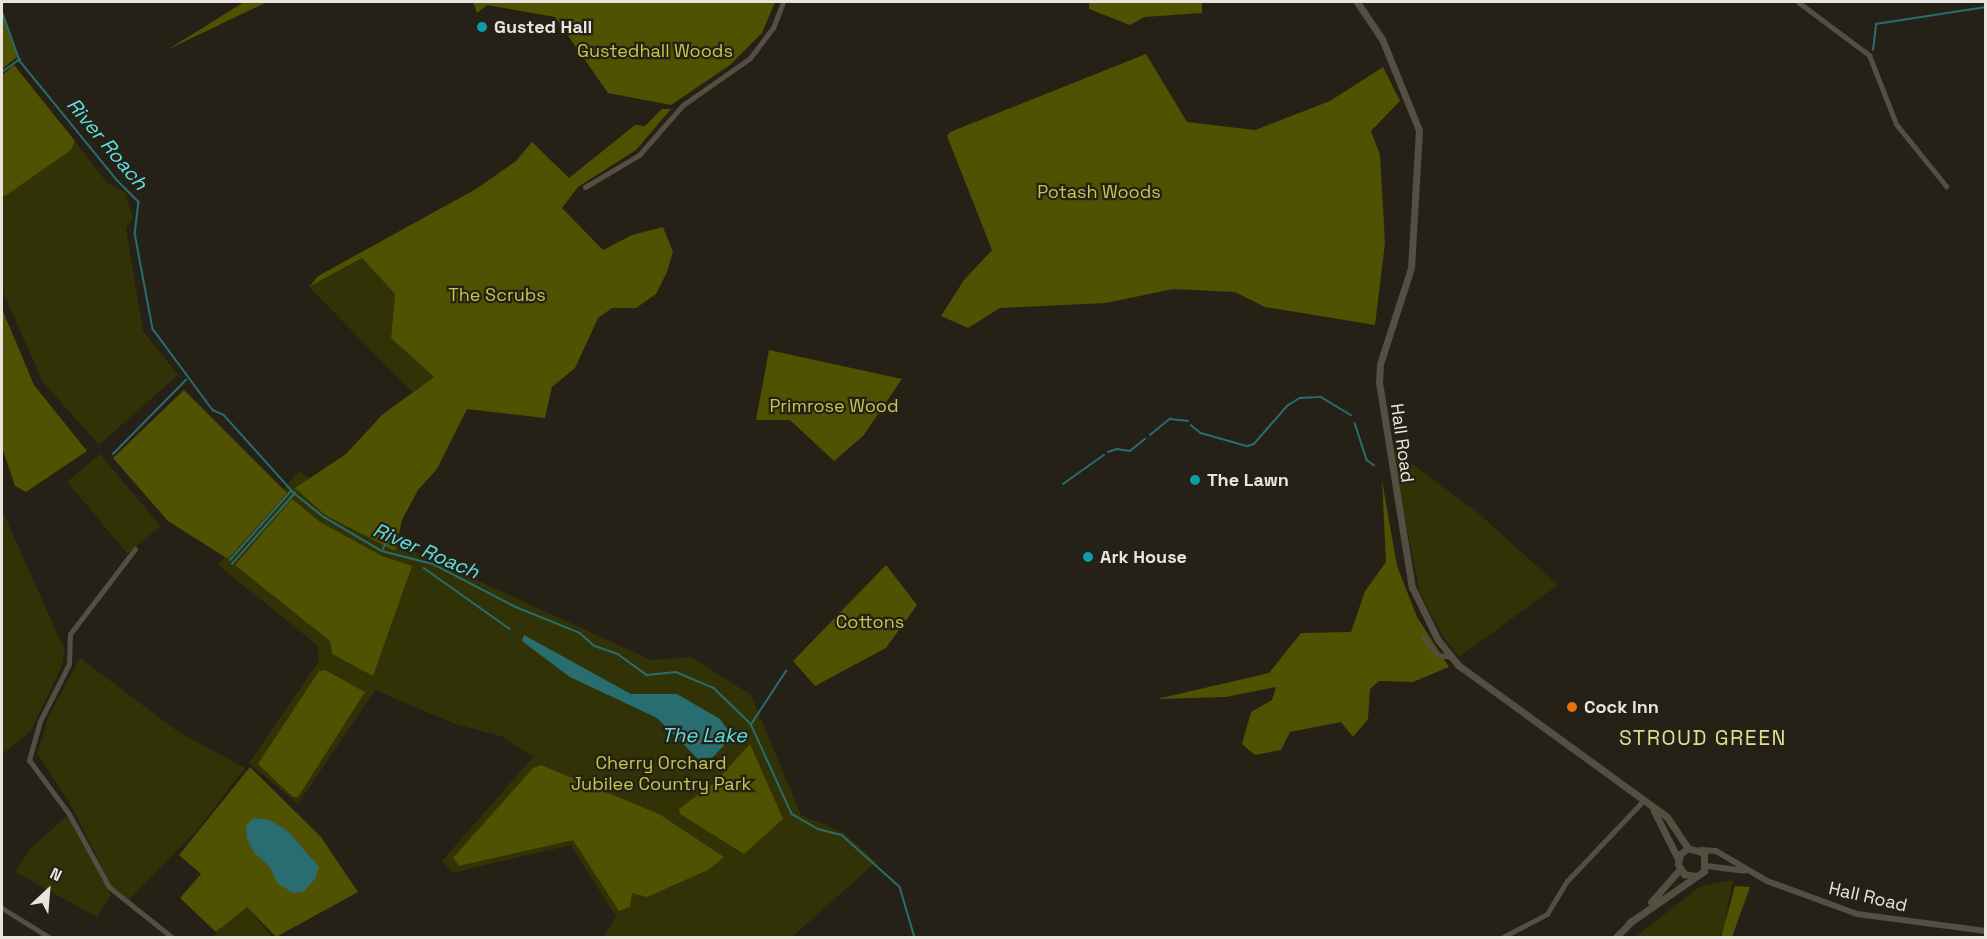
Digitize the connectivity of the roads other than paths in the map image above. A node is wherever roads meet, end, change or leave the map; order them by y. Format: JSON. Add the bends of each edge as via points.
{"nodes":[{"id":1,"x":783,"y":2,"type":"edge"},
{"id":2,"x":1357,"y":2,"type":"edge"},
{"id":3,"x":1798,"y":2,"type":"edge"},
{"id":4,"x":1946,"y":186,"type":"dead end"},
{"id":5,"x":585,"y":188,"type":"dead end"},
{"id":6,"x":135,"y":549,"type":"dead end"},
{"id":7,"x":1423,"y":637,"type":"dead end"},
{"id":8,"x":1452,"y":657,"type":"junction"},
{"id":9,"x":1644,"y":800,"type":"junction"},
{"id":10,"x":1688,"y":848,"type":"junction"},
{"id":11,"x":1700,"y":850,"type":"junction"},
{"id":12,"x":1678,"y":859,"type":"junction"},
{"id":13,"x":1706,"y":866,"type":"junction"},
{"id":14,"x":1680,"y":869,"type":"junction"},
{"id":15,"x":1749,"y":872,"type":"junction"},
{"id":16,"x":1695,"y":876,"type":"junction"},
{"id":17,"x":2,"y":908,"type":"edge"},
{"id":18,"x":1629,"y":923,"type":"junction"},
{"id":19,"x":1986,"y":931,"type":"edge"},
{"id":20,"x":50,"y":938,"type":"edge"},
{"id":21,"x":173,"y":938,"type":"edge"},
{"id":22,"x":1501,"y":938,"type":"edge"},
{"id":23,"x":1615,"y":938,"type":"edge"}],
"edges":[{"from":1,"to":5,"type":"street","via":[[773,28],[750,58],[683,105],[639,155]]},
{"from":2,"to":8,"type":"main road","name":"Hall Road","via":[[1382,39],[1419,130],[1411,268],[1380,364],[1379,382],[1412,587],[1423,614]]},
{"from":3,"to":4,"type":"street","via":[[1869,55],[1896,124]]},
{"from":6,"to":21,"type":"street","via":[[70,634],[69,664],[39,721],[29,760],[69,814],[109,887]]},
{"from":7,"to":8,"type":"street","via":[[1438,655]]},
{"from":8,"to":9,"type":"main road","name":"Hall Road","via":[[1483,686]]},
{"from":9,"to":10,"type":"main road","name":"Hall Road","via":[[1667,817]]},
{"from":9,"to":12,"type":"main road","name":"Hall Road","via":[[1665,826]]},
{"from":9,"to":22,"type":"street","via":[[1567,881],[1547,915]]},
{"from":10,"to":11,"type":"main road"},
{"from":10,"to":12,"type":"main road"},
{"from":11,"to":13,"type":"main road"},
{"from":11,"to":15,"type":"street","name":"Hall Road","via":[[1716,851]]},
{"from":12,"to":14,"type":"main road"},
{"from":13,"to":15,"type":"street","name":"Hall Road"},
{"from":13,"to":16,"type":"main road"},
{"from":14,"to":16,"type":"main road"},
{"from":14,"to":18,"type":"main road"},
{"from":15,"to":19,"type":"street","name":"Hall Road","via":[[1857,914]]},
{"from":16,"to":18,"type":"main road"},
{"from":17,"to":20,"type":"street"},
{"from":18,"to":23,"type":"main road"}]}
